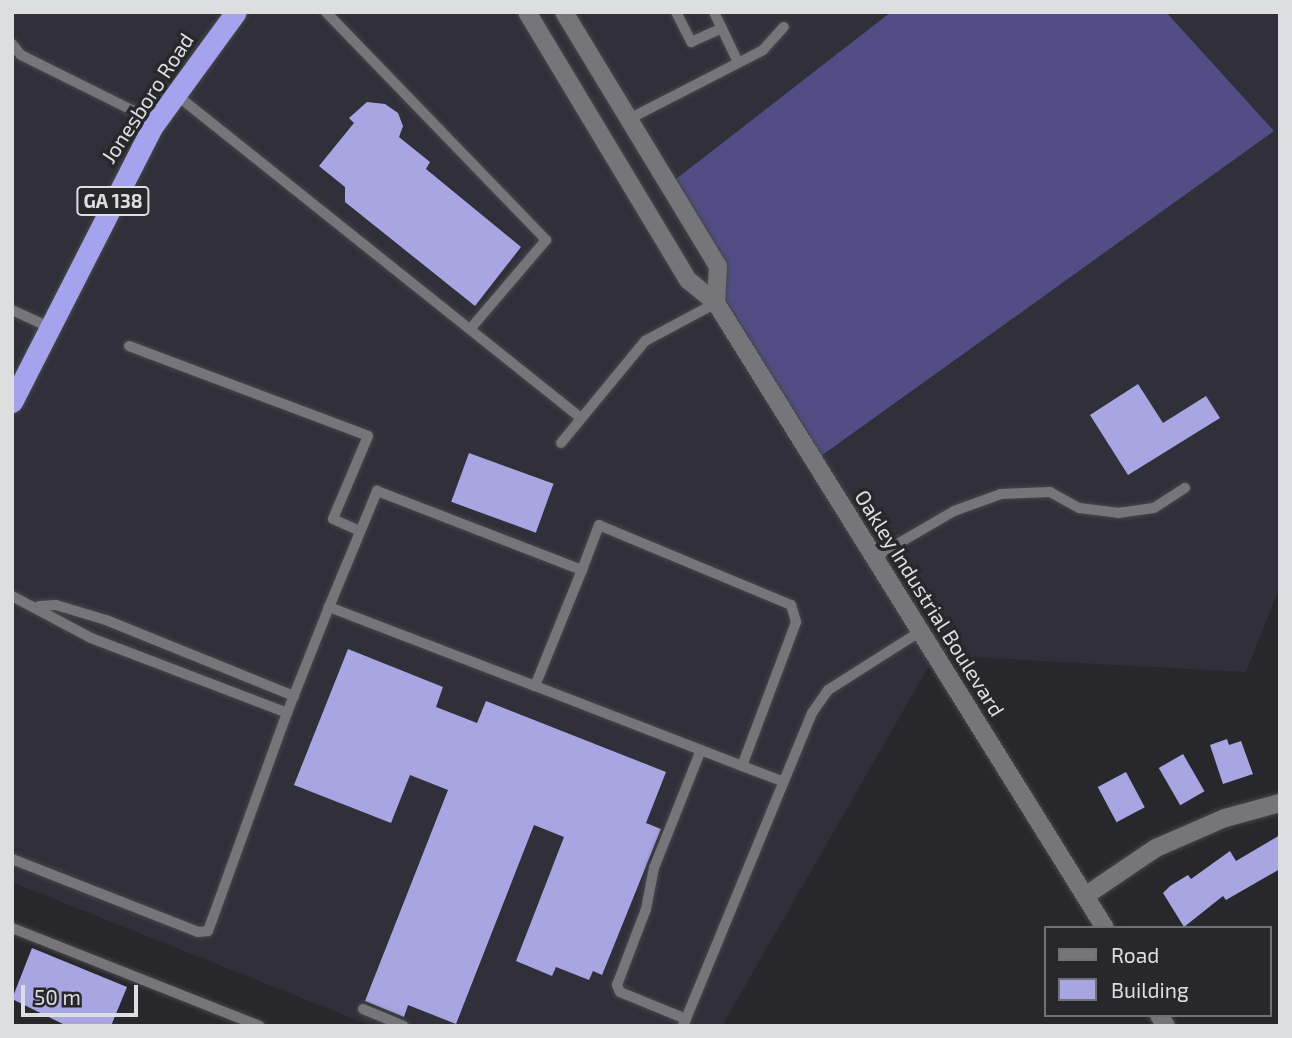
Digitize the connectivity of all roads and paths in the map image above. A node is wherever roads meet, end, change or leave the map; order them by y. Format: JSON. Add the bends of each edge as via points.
{"nodes":[{"id":1,"x":236,"y":12,"type":"edge"},
{"id":2,"x":326,"y":12,"type":"edge"},
{"id":3,"x":527,"y":12,"type":"edge"},
{"id":4,"x":676,"y":12,"type":"edge"},
{"id":5,"x":714,"y":12,"type":"edge"},
{"id":6,"x":571,"y":17,"type":"edge"},
{"id":7,"x":722,"y":27,"type":"junction"},
{"id":8,"x":784,"y":27,"type":"dead end"},
{"id":9,"x":12,"y":44,"type":"edge"},
{"id":10,"x":738,"y":62,"type":"junction"},
{"id":11,"x":174,"y":93,"type":"junction"},
{"id":12,"x":629,"y":119,"type":"junction"},
{"id":13,"x":156,"y":122,"type":"junction"},
{"id":14,"x":716,"y":303,"type":"junction"},
{"id":15,"x":12,"y":310,"type":"edge"},
{"id":16,"x":472,"y":327,"type":"junction"},
{"id":17,"x":50,"y":328,"type":"junction"},
{"id":18,"x":129,"y":346,"type":"dead end"},
{"id":19,"x":13,"y":398,"type":"edge"},
{"id":20,"x":581,"y":418,"type":"junction"},
{"id":21,"x":561,"y":443,"type":"dead end"},
{"id":22,"x":1185,"y":488,"type":"dead end"},
{"id":23,"x":360,"y":531,"type":"junction"},
{"id":24,"x":875,"y":557,"type":"junction"},
{"id":25,"x":582,"y":570,"type":"junction"},
{"id":26,"x":14,"y":595,"type":"edge"},
{"id":27,"x":39,"y":606,"type":"junction"},
{"id":28,"x":328,"y":607,"type":"junction"},
{"id":29,"x":920,"y":631,"type":"junction"},
{"id":30,"x":535,"y":686,"type":"junction"},
{"id":31,"x":294,"y":696,"type":"junction"},
{"id":32,"x":287,"y":713,"type":"junction"},
{"id":33,"x":701,"y":750,"type":"junction"},
{"id":34,"x":742,"y":766,"type":"junction"},
{"id":35,"x":782,"y":781,"type":"junction"},
{"id":36,"x":1280,"y":803,"type":"edge"},
{"id":37,"x":12,"y":859,"type":"edge"},
{"id":38,"x":1085,"y":896,"type":"junction"},
{"id":39,"x":1104,"y":926,"type":"edge"},
{"id":40,"x":12,"y":928,"type":"edge"},
{"id":41,"x":363,"y":1009,"type":"dead end"},
{"id":42,"x":685,"y":1022,"type":"edge"},
{"id":43,"x":259,"y":1026,"type":"edge"},
{"id":44,"x":404,"y":1026,"type":"edge"}],
"edges":[{"from":1,"to":11,"type":"highway","name":"Jonesboro Road","number":"GA 138"},
{"from":2,"to":16,"type":"lane","via":[[546,240]]},
{"from":3,"to":14,"type":"street","name":"Oakley Industrial Boulevard","via":[[688,280]]},
{"from":4,"to":7,"type":"lane","via":[[691,42]]},
{"from":5,"to":7,"type":"lane"},
{"from":6,"to":12,"type":"street"},
{"from":7,"to":10,"type":"lane"},
{"from":8,"to":10,"type":"lane","via":[[763,50]]},
{"from":9,"to":13,"type":"lane","via":[[21,55]]},
{"from":10,"to":12,"type":"lane"},
{"from":11,"to":13,"type":"highway","name":"Jonesboro Road","number":"GA 138"},
{"from":11,"to":16,"type":"lane"},
{"from":12,"to":14,"type":"street","via":[[718,266]]},
{"from":13,"to":17,"type":"highway","name":"Jonesboro Road","number":"GA 138"},
{"from":14,"to":20,"type":"lane","via":[[645,341]]},
{"from":14,"to":24,"type":"street","name":"Oakley Industrial Boulevard"},
{"from":15,"to":17,"type":"lane"},
{"from":16,"to":20,"type":"lane"},
{"from":17,"to":19,"type":"highway","name":"Jonesboro Road","number":"GA 138"},
{"from":18,"to":23,"type":"lane","via":[[368,436],[333,519]]},
{"from":20,"to":21,"type":"lane"},
{"from":22,"to":24,"type":"lane","via":[[1154,508],[1118,513],[1079,508],[1050,492],[1001,494],[954,510]]},
{"from":23,"to":25,"type":"lane","via":[[377,491]]},
{"from":23,"to":28,"type":"lane"},
{"from":24,"to":29,"type":"street","name":"Oakley Industrial Boulevard"},
{"from":25,"to":30,"type":"lane"},
{"from":25,"to":34,"type":"lane","via":[[599,525],[791,605],[796,622]]},
{"from":26,"to":27,"type":"lane"},
{"from":27,"to":31,"type":"lane","via":[[106,620]]},
{"from":27,"to":32,"type":"lane","via":[[91,638]]},
{"from":28,"to":30,"type":"lane"},
{"from":28,"to":31,"type":"lane"},
{"from":29,"to":35,"type":"lane","via":[[828,690]]},
{"from":29,"to":38,"type":"street","name":"Oakley Industrial Boulevard"},
{"from":30,"to":33,"type":"lane"},
{"from":31,"to":32,"type":"lane"},
{"from":32,"to":37,"type":"lane","via":[[208,931],[198,932]]},
{"from":33,"to":34,"type":"lane"},
{"from":33,"to":42,"type":"lane","via":[[654,868],[646,909],[617,985],[620,992]]},
{"from":34,"to":35,"type":"lane"},
{"from":35,"to":42,"type":"lane"},
{"from":36,"to":38,"type":"street","via":[[1224,818],[1156,849]]},
{"from":38,"to":39,"type":"street","name":"Oakley Industrial Boulevard"},
{"from":40,"to":43,"type":"lane"},
{"from":41,"to":44,"type":"lane"}]}
